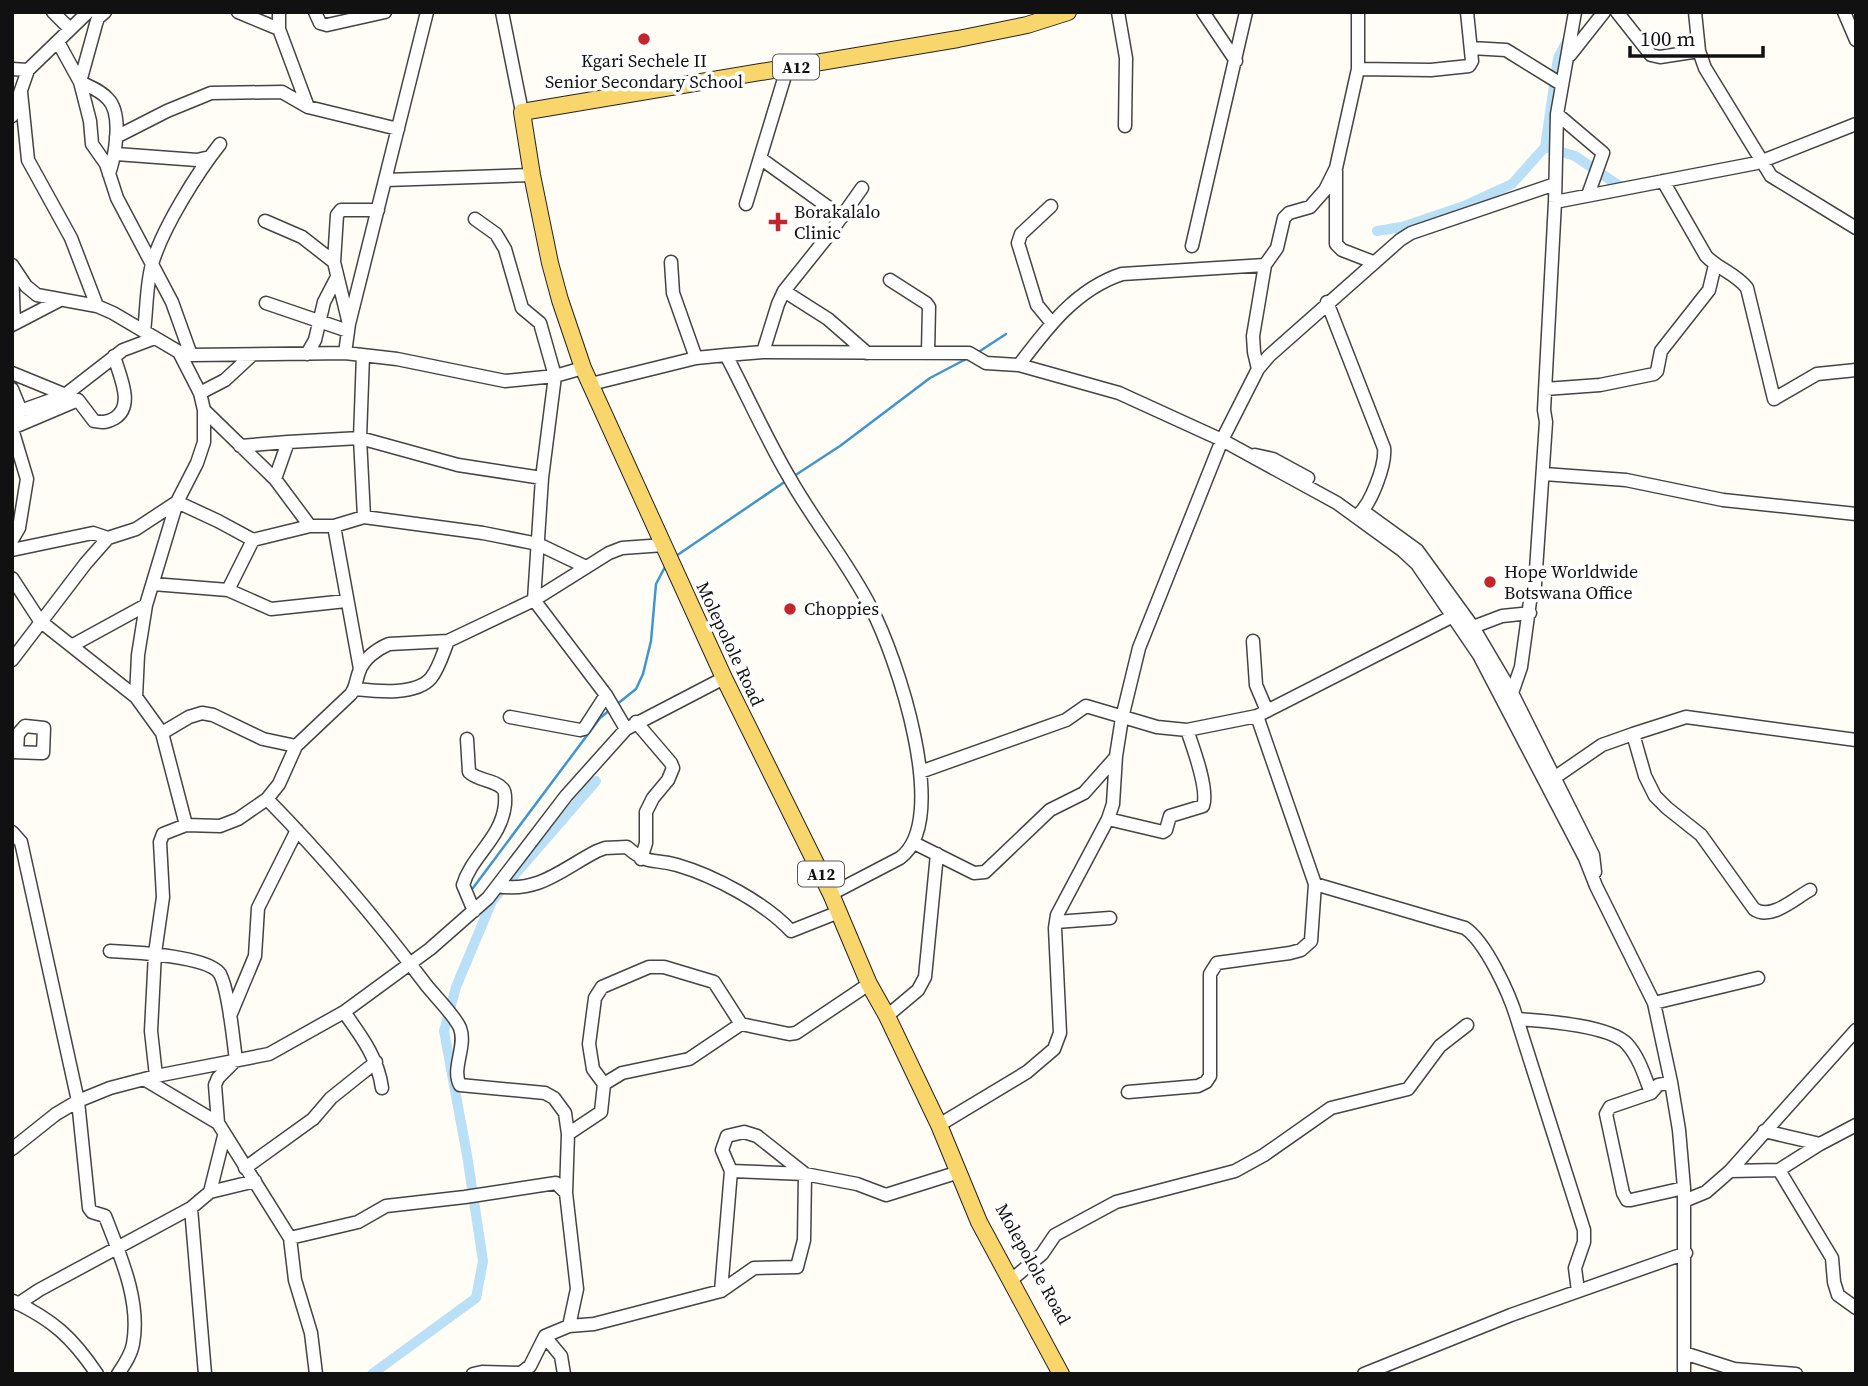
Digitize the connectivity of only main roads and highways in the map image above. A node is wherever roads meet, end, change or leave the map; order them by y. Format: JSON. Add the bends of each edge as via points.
{"nodes":[{"id":1,"x":1068,"y":12,"type":"edge"},
{"id":2,"x":959,"y":1172,"type":"junction"},
{"id":3,"x":1061,"y":1374,"type":"edge"},
{"id":4,"x":1073,"y":1374,"type":"edge"}],
"edges":[{"from":1,"to":2,"type":"main road","name":"Molepolole Road","number":"A12","via":[[982,34],[522,112],[531,175],[560,300],[583,368],[724,678],[831,894]]},
{"from":2,"to":3,"type":"main road","name":"Molepolole Road","number":"A12","via":[[979,1222]]},
{"from":2,"to":4,"type":"main road","name":"Molepolole Road","number":"A12"}]}
